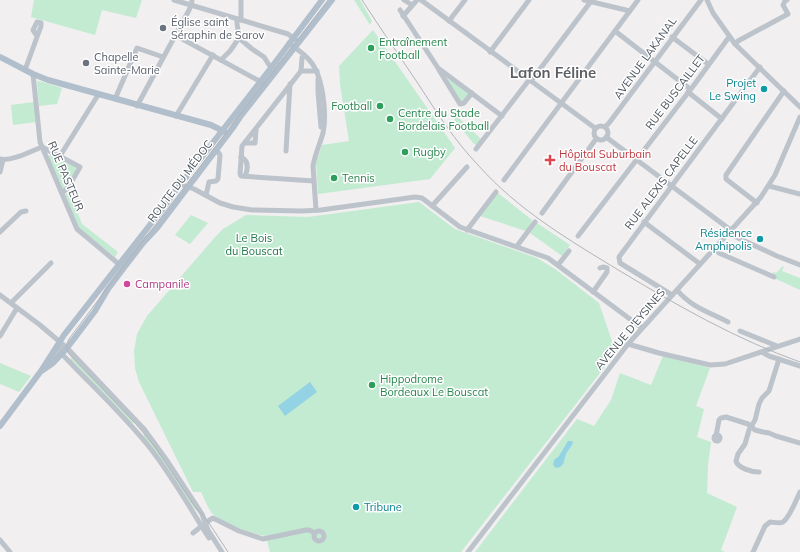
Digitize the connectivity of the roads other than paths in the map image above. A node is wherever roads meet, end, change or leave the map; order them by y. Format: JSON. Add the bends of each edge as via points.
{"nodes":[{"id":1,"x":174,"y":0,"type":"edge"},
{"id":2,"x":241,"y":0,"type":"edge"},
{"id":3,"x":322,"y":0,"type":"edge"},
{"id":4,"x":332,"y":0,"type":"edge"},
{"id":5,"x":404,"y":0,"type":"edge"},
{"id":6,"x":417,"y":0,"type":"edge"},
{"id":7,"x":421,"y":0,"type":"edge"},
{"id":8,"x":465,"y":0,"type":"edge"},
{"id":9,"x":529,"y":0,"type":"edge"},
{"id":10,"x":584,"y":0,"type":"edge"},
{"id":11,"x":638,"y":0,"type":"edge"},
{"id":12,"x":701,"y":0,"type":"edge"},
{"id":13,"x":707,"y":0,"type":"edge"},
{"id":14,"x":787,"y":0,"type":"edge"},
{"id":15,"x":592,"y":1,"type":"edge"},
{"id":16,"x":192,"y":3,"type":"edge"},
{"id":17,"x":412,"y":5,"type":"junction"},
{"id":18,"x":400,"y":10,"type":"dead end"},
{"id":19,"x":630,"y":10,"type":"junction"},
{"id":20,"x":403,"y":16,"type":"junction"},
{"id":21,"x":239,"y":20,"type":"junction"},
{"id":22,"x":449,"y":21,"type":"junction"},
{"id":23,"x":615,"y":31,"type":"junction"},
{"id":24,"x":175,"y":35,"type":"junction"},
{"id":25,"x":37,"y":36,"type":"dead end"},
{"id":26,"x":293,"y":37,"type":"junction"},
{"id":27,"x":672,"y":37,"type":"junction"},
{"id":28,"x":729,"y":37,"type":"junction"},
{"id":29,"x":239,"y":38,"type":"junction"},
{"id":30,"x":299,"y":42,"type":"junction"},
{"id":31,"x":288,"y":43,"type":"junction"},
{"id":32,"x":735,"y":44,"type":"junction"},
{"id":33,"x":294,"y":48,"type":"junction"},
{"id":34,"x":490,"y":52,"type":"junction"},
{"id":35,"x":213,"y":55,"type":"junction"},
{"id":36,"x":304,"y":55,"type":"junction"},
{"id":37,"x":0,"y":56,"type":"edge"},
{"id":38,"x":163,"y":57,"type":"junction"},
{"id":39,"x":221,"y":60,"type":"junction"},
{"id":40,"x":654,"y":61,"type":"junction"},
{"id":41,"x":708,"y":64,"type":"junction"},
{"id":42,"x":271,"y":68,"type":"junction"},
{"id":43,"x":438,"y":68,"type":"junction"},
{"id":44,"x":760,"y":68,"type":"junction"},
{"id":45,"x":25,"y":70,"type":"junction"},
{"id":46,"x":301,"y":71,"type":"junction"},
{"id":47,"x":33,"y":74,"type":"junction"},
{"id":48,"x":318,"y":74,"type":"junction"},
{"id":49,"x":530,"y":81,"type":"junction"},
{"id":50,"x":260,"y":82,"type":"junction"},
{"id":51,"x":290,"y":84,"type":"junction"},
{"id":52,"x":689,"y":90,"type":"junction"},
{"id":53,"x":784,"y":91,"type":"junction"},
{"id":54,"x":472,"y":93,"type":"junction"},
{"id":55,"x":98,"y":95,"type":"junction"},
{"id":56,"x":280,"y":99,"type":"junction"},
{"id":57,"x":115,"y":100,"type":"junction"},
{"id":58,"x":290,"y":100,"type":"junction"},
{"id":59,"x":561,"y":103,"type":"junction"},
{"id":60,"x":137,"y":106,"type":"junction"},
{"id":61,"x":800,"y":107,"type":"edge"},
{"id":62,"x":176,"y":116,"type":"junction"},
{"id":63,"x":502,"y":116,"type":"junction"},
{"id":64,"x":800,"y":117,"type":"edge"},
{"id":65,"x":722,"y":118,"type":"junction"},
{"id":66,"x":605,"y":127,"type":"junction"},
{"id":67,"x":595,"y":128,"type":"junction"},
{"id":68,"x":222,"y":130,"type":"junction"},
{"id":69,"x":228,"y":134,"type":"junction"},
{"id":70,"x":606,"y":137,"type":"junction"},
{"id":71,"x":596,"y":138,"type":"junction"},
{"id":72,"x":42,"y":147,"type":"junction"},
{"id":73,"x":476,"y":149,"type":"dead end"},
{"id":74,"x":286,"y":151,"type":"dead end"},
{"id":75,"x":214,"y":152,"type":"junction"},
{"id":76,"x":60,"y":156,"type":"junction"},
{"id":77,"x":2,"y":159,"type":"edge"},
{"id":78,"x":637,"y":160,"type":"junction"},
{"id":79,"x":467,"y":166,"type":"dead end"},
{"id":80,"x":0,"y":172,"type":"edge"},
{"id":81,"x":504,"y":180,"type":"dead end"},
{"id":82,"x":314,"y":181,"type":"junction"},
{"id":83,"x":180,"y":184,"type":"junction"},
{"id":84,"x":672,"y":186,"type":"junction"},
{"id":85,"x":769,"y":186,"type":"junction"},
{"id":86,"x":189,"y":187,"type":"junction"},
{"id":87,"x":496,"y":192,"type":"dead end"},
{"id":88,"x":62,"y":193,"type":"junction"},
{"id":89,"x":800,"y":194,"type":"edge"},
{"id":90,"x":206,"y":195,"type":"junction"},
{"id":91,"x":757,"y":203,"type":"junction"},
{"id":92,"x":432,"y":206,"type":"junction"},
{"id":93,"x":316,"y":210,"type":"junction"},
{"id":94,"x":26,"y":211,"type":"dead end"},
{"id":95,"x":542,"y":213,"type":"dead end"},
{"id":96,"x":535,"y":222,"type":"dead end"},
{"id":97,"x":644,"y":222,"type":"junction"},
{"id":98,"x":467,"y":230,"type":"junction"},
{"id":99,"x":732,"y":231,"type":"junction"},
{"id":100,"x":0,"y":232,"type":"edge"},
{"id":101,"x":578,"y":236,"type":"dead end"},
{"id":102,"x":518,"y":246,"type":"junction"},
{"id":103,"x":715,"y":249,"type":"junction"},
{"id":104,"x":569,"y":251,"type":"dead end"},
{"id":105,"x":51,"y":263,"type":"dead end"},
{"id":106,"x":700,"y":264,"type":"junction"},
{"id":107,"x":120,"y":265,"type":"junction"},
{"id":108,"x":558,"y":265,"type":"junction"},
{"id":109,"x":800,"y":265,"type":"edge"},
{"id":110,"x":600,"y":268,"type":"dead end"},
{"id":111,"x":774,"y":276,"type":"dead end"},
{"id":112,"x":677,"y":290,"type":"junction"},
{"id":113,"x":593,"y":292,"type":"junction"},
{"id":114,"x":0,"y":295,"type":"edge"},
{"id":115,"x":672,"y":295,"type":"junction"},
{"id":116,"x":11,"y":304,"type":"junction"},
{"id":117,"x":17,"y":308,"type":"junction"},
{"id":118,"x":728,"y":322,"type":"dead end"},
{"id":119,"x":642,"y":328,"type":"junction"},
{"id":120,"x":740,"y":331,"type":"dead end"},
{"id":121,"x":0,"y":336,"type":"edge"},
{"id":122,"x":800,"y":339,"type":"edge"},
{"id":123,"x":60,"y":341,"type":"junction"},
{"id":124,"x":628,"y":344,"type":"junction"},
{"id":125,"x":776,"y":346,"type":"junction"},
{"id":126,"x":67,"y":348,"type":"junction"},
{"id":127,"x":762,"y":352,"type":"junction"},
{"id":128,"x":62,"y":354,"type":"junction"},
{"id":129,"x":779,"y":359,"type":"junction"},
{"id":130,"x":48,"y":366,"type":"junction"},
{"id":131,"x":800,"y":366,"type":"edge"},
{"id":132,"x":41,"y":371,"type":"junction"},
{"id":133,"x":1,"y":423,"type":"edge"},
{"id":134,"x":141,"y":426,"type":"junction"},
{"id":135,"x":751,"y":427,"type":"junction"},
{"id":136,"x":137,"y":432,"type":"junction"},
{"id":137,"x":716,"y":436,"type":"dead end"},
{"id":138,"x":800,"y":444,"type":"edge"},
{"id":139,"x":759,"y":472,"type":"dead end"},
{"id":140,"x":800,"y":492,"type":"edge"},
{"id":141,"x":204,"y":524,"type":"junction"},
{"id":142,"x":193,"y":533,"type":"dead end"},
{"id":143,"x":315,"y":533,"type":"dead end"},
{"id":144,"x":0,"y":540,"type":"edge"},
{"id":145,"x":10,"y":552,"type":"edge"},
{"id":146,"x":218,"y":552,"type":"edge"},
{"id":147,"x":222,"y":552,"type":"edge"},
{"id":148,"x":468,"y":552,"type":"edge"},
{"id":149,"x":753,"y":552,"type":"edge"}],
"edges":[{"from":1,"to":16,"type":"street"},
{"from":2,"to":21,"type":"street"},
{"from":3,"to":26,"type":"main road","name":"ROUTE DU MÉDOC"},
{"from":4,"to":30,"type":"main road","name":"ROUTE DU MÉDOC"},
{"from":5,"to":17,"type":"street"},
{"from":6,"to":17,"type":"street"},
{"from":7,"to":22,"type":"street"},
{"from":8,"to":22,"type":"street"},
{"from":9,"to":34,"type":"street"},
{"from":10,"to":15,"type":"street"},
{"from":11,"to":19,"type":"street"},
{"from":12,"to":27,"type":"street","name":"AVENUE LAKANAL"},
{"from":13,"to":28,"type":"street"},
{"from":14,"to":32,"type":"street","via":[[783,5],[788,14]]},
{"from":15,"to":19,"type":"street"},
{"from":15,"to":49,"type":"street"},
{"from":16,"to":21,"type":"street"},
{"from":16,"to":24,"type":"street"},
{"from":17,"to":20,"type":"street"},
{"from":18,"to":20,"type":"street"},
{"from":19,"to":23,"type":"street"},
{"from":20,"to":43,"type":"street"},
{"from":21,"to":26,"type":"street"},
{"from":21,"to":29,"type":"street","via":[[236,23]]},
{"from":22,"to":34,"type":"street"},
{"from":23,"to":40,"type":"street"},
{"from":23,"to":59,"type":"street"},
{"from":24,"to":35,"type":"street"},
{"from":24,"to":38,"type":"street"},
{"from":25,"to":45,"type":"street"},
{"from":26,"to":30,"type":"street"},
{"from":26,"to":31,"type":"main road","name":"ROUTE DU MÉDOC"},
{"from":27,"to":40,"type":"street","name":"AVENUE LAKANAL"},
{"from":27,"to":41,"type":"street"},
{"from":28,"to":32,"type":"street"},
{"from":28,"to":41,"type":"street","name":"RUE BUSCAILLET"},
{"from":29,"to":39,"type":"street"},
{"from":29,"to":42,"type":"street","via":[[264,57]]},
{"from":30,"to":33,"type":"main road","name":"ROUTE DU MÉDOC"},
{"from":31,"to":33,"type":"street"},
{"from":31,"to":42,"type":"main road","name":"ROUTE DU MÉDOC"},
{"from":32,"to":44,"type":"street"},
{"from":33,"to":36,"type":"street"},
{"from":33,"to":69,"type":"main road","name":"ROUTE DU MÉDOC"},
{"from":34,"to":49,"type":"street"},
{"from":35,"to":39,"type":"street"},
{"from":35,"to":62,"type":"street"},
{"from":36,"to":46,"type":"street"},
{"from":36,"to":48,"type":"street"},
{"from":37,"to":45,"type":"main road"},
{"from":38,"to":57,"type":"street","via":[[137,48]]},
{"from":38,"to":60,"type":"street"},
{"from":39,"to":50,"type":"street"},
{"from":40,"to":52,"type":"street"},
{"from":40,"to":66,"type":"street","name":"AVENUE LAKANAL"},
{"from":41,"to":52,"type":"street","name":"RUE BUSCAILLET"},
{"from":42,"to":50,"type":"main road","name":"ROUTE DU MÉDOC"},
{"from":43,"to":54,"type":"street"},
{"from":43,"to":54,"type":"street","via":[[460,104]]},
{"from":44,"to":53,"type":"street"},
{"from":44,"to":65,"type":"street","name":"RUE ALEXIS CAPELLE"},
{"from":45,"to":47,"type":"main road"},
{"from":46,"to":48,"type":"street"},
{"from":46,"to":51,"type":"street"},
{"from":47,"to":55,"type":"main road"},
{"from":47,"to":72,"type":"street","name":"RUE PASTEUR"},
{"from":48,"to":82,"type":"street","via":[[323,128],[314,159]]},
{"from":49,"to":59,"type":"street"},
{"from":49,"to":63,"type":"street"},
{"from":50,"to":68,"type":"main road","name":"ROUTE DU MÉDOC"},
{"from":51,"to":56,"type":"street"},
{"from":51,"to":58,"type":"street"},
{"from":52,"to":65,"type":"street"},
{"from":52,"to":78,"type":"street","name":"RUE BUSCAILLET"},
{"from":53,"to":61,"type":"street"},
{"from":53,"to":91,"type":"street","via":[[726,175],[726,179]]},
{"from":54,"to":63,"type":"street"},
{"from":55,"to":57,"type":"main road"},
{"from":55,"to":76,"type":"street"},
{"from":56,"to":58,"type":"street"},
{"from":56,"to":82,"type":"street","via":[[256,130],[255,143],[245,143],[242,146],[241,157],[247,166],[245,176]]},
{"from":57,"to":60,"type":"main road"},
{"from":58,"to":74,"type":"street"},
{"from":59,"to":67,"type":"street"},
{"from":59,"to":81,"type":"street"},
{"from":60,"to":62,"type":"main road"},
{"from":62,"to":68,"type":"main road"},
{"from":63,"to":73,"type":"street"},
{"from":64,"to":85,"type":"street","name":"AVENUE D'EYSINES"},
{"from":65,"to":84,"type":"street","name":"RUE ALEXIS CAPELLE"},
{"from":66,"to":67,"type":"street"},
{"from":66,"to":70,"type":"street","via":[[608,132]]},
{"from":67,"to":71,"type":"street","via":[[593,134]]},
{"from":68,"to":69,"type":"main road"},
{"from":68,"to":83,"type":"main road","name":"ROUTE DU MÉDOC"},
{"from":69,"to":75,"type":"main road","name":"ROUTE DU MÉDOC"},
{"from":70,"to":71,"type":"street","via":[[601,140]]},
{"from":70,"to":78,"type":"street"},
{"from":71,"to":95,"type":"street"},
{"from":72,"to":76,"type":"street"},
{"from":72,"to":77,"type":"street","via":[[13,158]]},
{"from":72,"to":88,"type":"street","name":"RUE PASTEUR"},
{"from":75,"to":86,"type":"main road","name":"ROUTE DU MÉDOC"},
{"from":75,"to":90,"type":"street","via":[[220,155],[218,179],[209,182]]},
{"from":76,"to":88,"type":"street","via":[[80,168]]},
{"from":77,"to":80,"type":"street"},
{"from":78,"to":84,"type":"street"},
{"from":78,"to":101,"type":"street","name":"RUE BUSCAILLET"},
{"from":79,"to":92,"type":"street"},
{"from":82,"to":93,"type":"street"},
{"from":83,"to":86,"type":"street"},
{"from":83,"to":107,"type":"main road","name":"ROUTE DU MÉDOC"},
{"from":84,"to":97,"type":"street","name":"RUE ALEXIS CAPELLE"},
{"from":84,"to":99,"type":"street"},
{"from":85,"to":89,"type":"street"},
{"from":85,"to":91,"type":"street","name":"AVENUE D'EYSINES"},
{"from":86,"to":90,"type":"street"},
{"from":86,"to":126,"type":"main road","name":"ROUTE DU MÉDOC","via":[[126,265]]},
{"from":87,"to":98,"type":"street"},
{"from":88,"to":107,"type":"street","name":"RUE PASTEUR","via":[[78,229]]},
{"from":90,"to":93,"type":"street","via":[[239,209],[302,212]]},
{"from":91,"to":99,"type":"street","name":"AVENUE D'EYSINES"},
{"from":92,"to":93,"type":"street","via":[[422,198],[416,197]]},
{"from":92,"to":98,"type":"street"},
{"from":94,"to":100,"type":"street","via":[[21,212]]},
{"from":96,"to":102,"type":"street"},
{"from":97,"to":106,"type":"street"},
{"from":97,"to":115,"type":"street","name":"RUE ALEXIS CAPELLE","via":[[619,260]]},
{"from":98,"to":102,"type":"street"},
{"from":99,"to":103,"type":"street","name":"AVENUE D'EYSINES"},
{"from":99,"to":109,"type":"street","via":[[734,236],[742,241]]},
{"from":102,"to":108,"type":"street","via":[[543,255]]},
{"from":103,"to":106,"type":"street","name":"AVENUE D'EYSINES"},
{"from":103,"to":111,"type":"street"},
{"from":104,"to":108,"type":"street"},
{"from":105,"to":116,"type":"street"},
{"from":106,"to":112,"type":"street","name":"AVENUE D'EYSINES"},
{"from":107,"to":123,"type":"main road","name":"ROUTE DU MÉDOC"},
{"from":108,"to":113,"type":"street"},
{"from":110,"to":113,"type":"street","via":[[607,268],[607,272]]},
{"from":112,"to":115,"type":"street","name":"AVENUE D'EYSINES"},
{"from":112,"to":118,"type":"street","via":[[690,304]]},
{"from":113,"to":119,"type":"street"},
{"from":114,"to":116,"type":"street"},
{"from":115,"to":119,"type":"street","name":"AVENUE D'EYSINES"},
{"from":116,"to":117,"type":"street"},
{"from":117,"to":121,"type":"street"},
{"from":117,"to":123,"type":"street"},
{"from":119,"to":124,"type":"street","name":"AVENUE D'EYSINES"},
{"from":120,"to":125,"type":"street"},
{"from":122,"to":125,"type":"street"},
{"from":123,"to":126,"type":"street"},
{"from":123,"to":128,"type":"street"},
{"from":123,"to":130,"type":"street","via":[[58,351]]},
{"from":123,"to":132,"type":"main road","name":"ROUTE DU MÉDOC"},
{"from":124,"to":127,"type":"street","via":[[710,364],[725,364]]},
{"from":124,"to":148,"type":"street","name":"AVENUE D'EYSINES"},
{"from":125,"to":127,"type":"street"},
{"from":126,"to":128,"type":"main road","name":"ROUTE DU MÉDOC"},
{"from":126,"to":134,"type":"street"},
{"from":127,"to":129,"type":"street"},
{"from":128,"to":130,"type":"main road","name":"ROUTE DU MÉDOC"},
{"from":128,"to":136,"type":"street"},
{"from":129,"to":131,"type":"street"},
{"from":129,"to":135,"type":"street","via":[[769,391],[762,398]]},
{"from":130,"to":132,"type":"main road","name":"ROUTE DU MÉDOC"},
{"from":132,"to":133,"type":"main road","name":"ROUTE DU MÉDOC"},
{"from":134,"to":136,"type":"street"},
{"from":134,"to":141,"type":"street","via":[[200,510]]},
{"from":135,"to":137,"type":"street","via":[[724,417],[719,420]]},
{"from":135,"to":138,"type":"street"},
{"from":135,"to":139,"type":"street","via":[[736,463],[748,470]]},
{"from":136,"to":141,"type":"street"},
{"from":140,"to":149,"type":"street","via":[[784,521],[767,523]]},
{"from":141,"to":142,"type":"street"},
{"from":141,"to":143,"type":"street","via":[[214,518],[230,528],[263,539],[306,530]]},
{"from":141,"to":146,"type":"street"},
{"from":141,"to":147,"type":"street"},
{"from":144,"to":145,"type":"street"}]}
